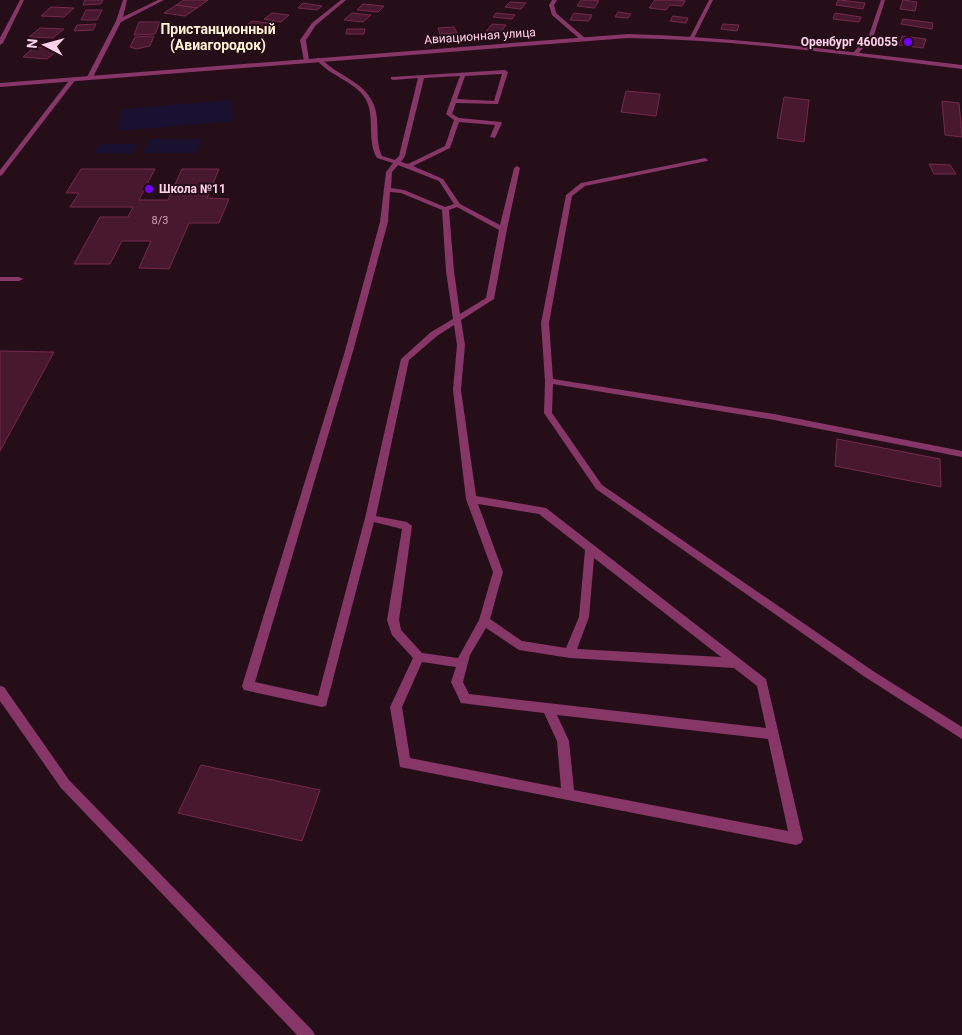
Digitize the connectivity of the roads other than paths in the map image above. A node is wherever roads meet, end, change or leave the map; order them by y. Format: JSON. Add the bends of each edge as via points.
{"nodes":[{"id":1,"x":22,"y":0,"type":"edge"},
{"id":2,"x":125,"y":0,"type":"edge"},
{"id":3,"x":162,"y":0,"type":"edge"},
{"id":4,"x":344,"y":0,"type":"edge"},
{"id":5,"x":555,"y":0,"type":"edge"},
{"id":6,"x":711,"y":0,"type":"edge"},
{"id":7,"x":883,"y":0,"type":"edge"},
{"id":8,"x":118,"y":21,"type":"junction"},
{"id":9,"x":691,"y":38,"type":"junction"},
{"id":10,"x":584,"y":40,"type":"junction"},
{"id":11,"x":0,"y":43,"type":"edge"},
{"id":12,"x":855,"y":54,"type":"junction"},
{"id":13,"x":319,"y":59,"type":"junction"},
{"id":14,"x":306,"y":60,"type":"junction"},
{"id":15,"x":962,"y":67,"type":"edge"},
{"id":16,"x":463,"y":74,"type":"junction"},
{"id":17,"x":90,"y":77,"type":"junction"},
{"id":18,"x":421,"y":77,"type":"junction"},
{"id":19,"x":393,"y":78,"type":"dead end"},
{"id":20,"x":73,"y":79,"type":"junction"},
{"id":21,"x":0,"y":85,"type":"edge"},
{"id":22,"x":453,"y":101,"type":"junction"},
{"id":23,"x":458,"y":120,"type":"junction"},
{"id":24,"x":493,"y":137,"type":"dead end"},
{"id":25,"x":705,"y":160,"type":"dead end"},
{"id":26,"x":396,"y":162,"type":"junction"},
{"id":27,"x":408,"y":166,"type":"junction"},
{"id":28,"x":517,"y":168,"type":"dead end"},
{"id":29,"x":0,"y":174,"type":"edge"},
{"id":30,"x":387,"y":190,"type":"junction"},
{"id":31,"x":458,"y":205,"type":"junction"},
{"id":32,"x":445,"y":209,"type":"junction"},
{"id":33,"x":503,"y":229,"type":"junction"},
{"id":34,"x":0,"y":279,"type":"edge"},
{"id":35,"x":19,"y":279,"type":"dead end"},
{"id":36,"x":458,"y":318,"type":"junction"},
{"id":37,"x":549,"y":381,"type":"junction"},
{"id":38,"x":962,"y":454,"type":"edge"},
{"id":39,"x":471,"y":499,"type":"junction"},
{"id":40,"x":370,"y":518,"type":"junction"},
{"id":41,"x":590,"y":548,"type":"junction"},
{"id":42,"x":484,"y":621,"type":"junction"},
{"id":43,"x":570,"y":653,"type":"junction"},
{"id":44,"x":419,"y":657,"type":"junction"},
{"id":45,"x":462,"y":663,"type":"junction"},
{"id":46,"x":736,"y":663,"type":"junction"},
{"id":47,"x":0,"y":691,"type":"edge"},
{"id":48,"x":548,"y":709,"type":"junction"},
{"id":49,"x":773,"y":734,"type":"junction"},
{"id":50,"x":962,"y":734,"type":"edge"},
{"id":51,"x":568,"y":795,"type":"junction"},
{"id":52,"x":307,"y":1035,"type":"edge"}],
"edges":[{"from":1,"to":11,"type":"street"},
{"from":2,"to":8,"type":"street"},
{"from":3,"to":8,"type":"street"},
{"from":4,"to":14,"type":"street","via":[[308,32],[303,40]]},
{"from":5,"to":10,"type":"street","via":[[551,5],[554,14]]},
{"from":6,"to":9,"type":"street"},
{"from":7,"to":12,"type":"street","via":[[871,36]]},
{"from":8,"to":17,"type":"street"},
{"from":9,"to":10,"type":"street","name":"Авиационная улица","via":[[628,36]]},
{"from":9,"to":12,"type":"street","name":"Авиационная улица"},
{"from":10,"to":13,"type":"street","name":"Авиационная улица"},
{"from":12,"to":15,"type":"street","name":"Авиационная улица"},
{"from":13,"to":14,"type":"street","name":"Авиационная улица"},
{"from":13,"to":26,"type":"street","via":[[322,65],[362,92],[371,104],[374,148],[379,157]]},
{"from":14,"to":17,"type":"street","name":"Авиационная улица"},
{"from":16,"to":18,"type":"street"},
{"from":16,"to":22,"type":"street"},
{"from":16,"to":22,"type":"street","via":[[505,72],[496,103]]},
{"from":17,"to":20,"type":"street","name":"Авиационная улица"},
{"from":18,"to":19,"type":"street"},
{"from":18,"to":26,"type":"street","via":[[402,156]]},
{"from":20,"to":21,"type":"street","name":"Авиационная улица"},
{"from":20,"to":29,"type":"street"},
{"from":22,"to":23,"type":"street","via":[[449,114]]},
{"from":23,"to":24,"type":"street","via":[[499,123]]},
{"from":23,"to":27,"type":"street","via":[[448,147]]},
{"from":25,"to":37,"type":"street","via":[[583,184],[569,195],[545,323]]},
{"from":26,"to":27,"type":"street"},
{"from":26,"to":30,"type":"street","via":[[389,172]]},
{"from":27,"to":31,"type":"street","via":[[441,180]]},
{"from":28,"to":33,"type":"street"},
{"from":30,"to":32,"type":"street","via":[[402,191]]},
{"from":30,"to":40,"type":"street","via":[[384,222],[349,351],[248,686],[322,702]]},
{"from":31,"to":32,"type":"street"},
{"from":31,"to":33,"type":"street"},
{"from":32,"to":36,"type":"street"},
{"from":33,"to":36,"type":"street","via":[[490,298]]},
{"from":34,"to":35,"type":"street"},
{"from":36,"to":39,"type":"street","via":[[461,345],[458,390]]},
{"from":36,"to":40,"type":"street","via":[[405,359]]},
{"from":37,"to":38,"type":"street","via":[[774,417]]},
{"from":37,"to":50,"type":"street","via":[[548,413],[599,487],[869,674]]},
{"from":39,"to":41,"type":"street","via":[[542,511]]},
{"from":39,"to":42,"type":"street","via":[[498,572]]},
{"from":40,"to":44,"type":"street","via":[[407,526],[393,620],[396,632]]},
{"from":41,"to":43,"type":"street","via":[[584,617]]},
{"from":41,"to":46,"type":"street"},
{"from":42,"to":43,"type":"street","via":[[519,645]]},
{"from":42,"to":45,"type":"street"},
{"from":43,"to":46,"type":"street"},
{"from":44,"to":45,"type":"street"},
{"from":44,"to":51,"type":"street","via":[[396,707],[404,763]]},
{"from":45,"to":48,"type":"street","via":[[457,682],[465,699]]},
{"from":46,"to":49,"type":"street","via":[[762,683]]},
{"from":47,"to":52,"type":"street","via":[[65,784]]},
{"from":48,"to":49,"type":"street"},
{"from":48,"to":51,"type":"street","via":[[563,741]]},
{"from":49,"to":51,"type":"street","via":[[796,839]]}]}
